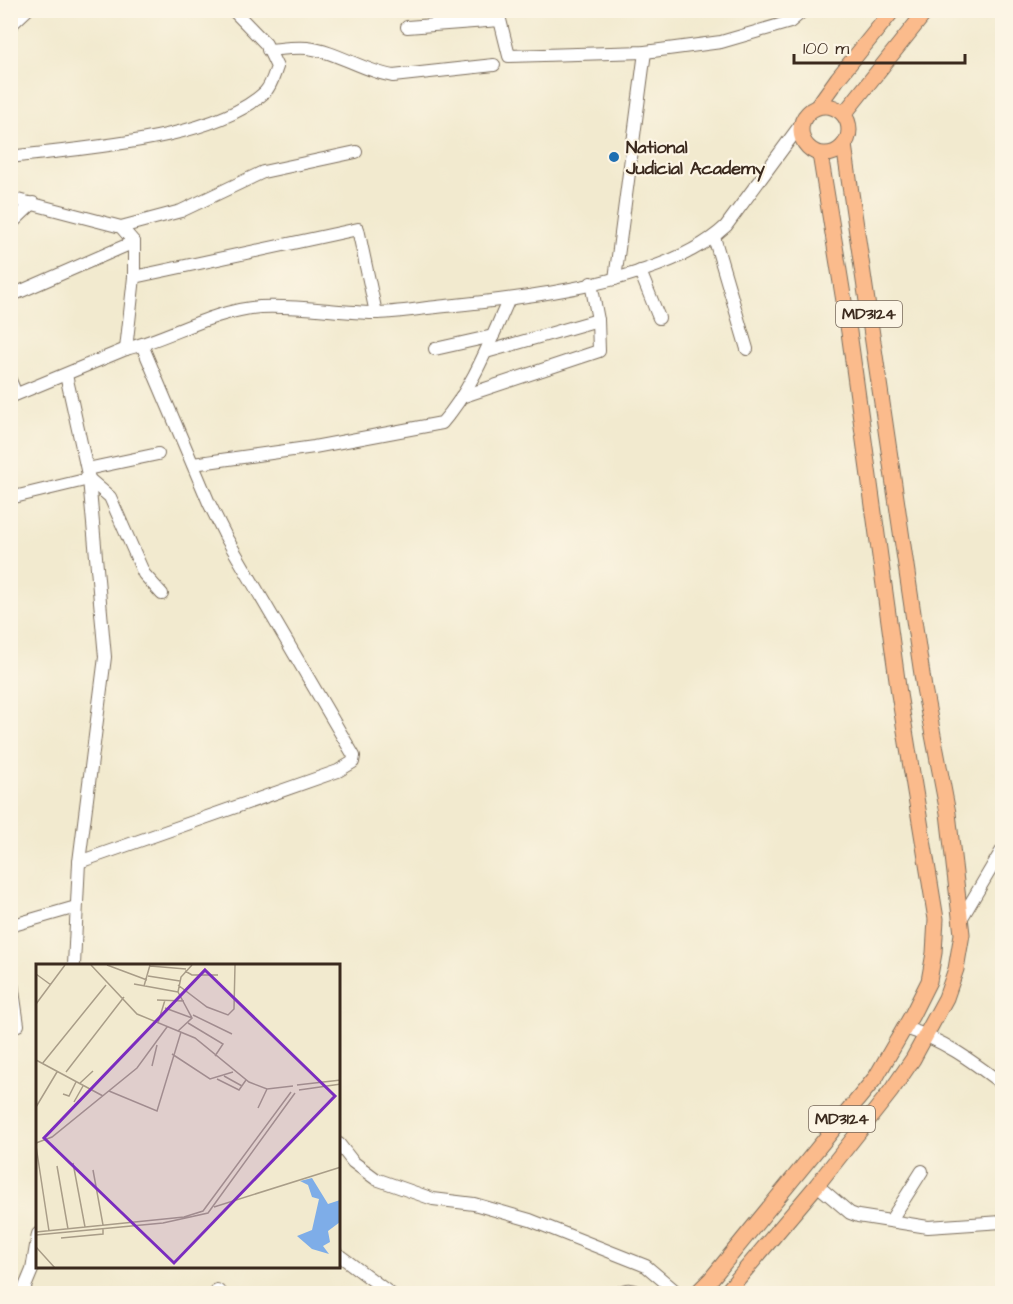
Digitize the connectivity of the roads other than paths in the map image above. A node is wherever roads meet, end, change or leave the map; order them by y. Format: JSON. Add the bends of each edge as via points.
{"nodes":[{"id":1,"x":27,"y":10,"type":"edge"},
{"id":2,"x":233,"y":10,"type":"edge"},
{"id":3,"x":804,"y":10,"type":"edge"},
{"id":4,"x":893,"y":10,"type":"edge"},
{"id":5,"x":927,"y":10,"type":"edge"},
{"id":6,"x":10,"y":26,"type":"edge"},
{"id":7,"x":407,"y":27,"type":"dead end"},
{"id":8,"x":268,"y":50,"type":"junction"},
{"id":9,"x":645,"y":52,"type":"junction"},
{"id":10,"x":494,"y":65,"type":"dead end"},
{"id":11,"x":818,"y":106,"type":"junction"},
{"id":12,"x":844,"y":114,"type":"junction"},
{"id":13,"x":801,"y":124,"type":"junction"},
{"id":14,"x":844,"y":145,"type":"junction"},
{"id":15,"x":356,"y":152,"type":"dead end"},
{"id":16,"x":820,"y":154,"type":"junction"},
{"id":17,"x":10,"y":157,"type":"edge"},
{"id":18,"x":10,"y":198,"type":"edge"},
{"id":19,"x":33,"y":203,"type":"junction"},
{"id":20,"x":10,"y":225,"type":"edge"},
{"id":21,"x":121,"y":227,"type":"junction"},
{"id":22,"x":714,"y":237,"type":"junction"},
{"id":23,"x":134,"y":242,"type":"junction"},
{"id":24,"x":640,"y":271,"type":"junction"},
{"id":25,"x":134,"y":277,"type":"junction"},
{"id":26,"x":615,"y":279,"type":"junction"},
{"id":27,"x":591,"y":284,"type":"junction"},
{"id":28,"x":10,"y":296,"type":"edge"},
{"id":29,"x":508,"y":299,"type":"junction"},
{"id":30,"x":376,"y":313,"type":"junction"},
{"id":31,"x":659,"y":318,"type":"dead end"},
{"id":32,"x":598,"y":320,"type":"junction"},
{"id":33,"x":493,"y":336,"type":"junction"},
{"id":34,"x":142,"y":345,"type":"junction"},
{"id":35,"x":126,"y":349,"type":"junction"},
{"id":36,"x":435,"y":349,"type":"dead end"},
{"id":37,"x":747,"y":350,"type":"dead end"},
{"id":38,"x":486,"y":352,"type":"junction"},
{"id":39,"x":66,"y":375,"type":"junction"},
{"id":40,"x":10,"y":380,"type":"edge"},
{"id":41,"x":13,"y":395,"type":"edge"},
{"id":42,"x":461,"y":397,"type":"junction"},
{"id":43,"x":158,"y":453,"type":"dead end"},
{"id":44,"x":193,"y":464,"type":"junction"},
{"id":45,"x":88,"y":474,"type":"junction"},
{"id":46,"x":10,"y":498,"type":"edge"},
{"id":47,"x":162,"y":594,"type":"dead end"},
{"id":48,"x":1002,"y":850,"type":"edge"},
{"id":49,"x":79,"y":862,"type":"junction"},
{"id":50,"x":76,"y":908,"type":"junction"},
{"id":51,"x":960,"y":921,"type":"junction"},
{"id":52,"x":10,"y":926,"type":"edge"},
{"id":53,"x":74,"y":964,"type":"edge"},
{"id":54,"x":10,"y":970,"type":"edge"},
{"id":55,"x":18,"y":1025,"type":"dead end"},
{"id":56,"x":905,"y":1028,"type":"junction"},
{"id":57,"x":927,"y":1035,"type":"junction"},
{"id":58,"x":1002,"y":1084,"type":"edge"},
{"id":59,"x":340,"y":1145,"type":"edge"},
{"id":60,"x":922,"y":1171,"type":"dead end"},
{"id":61,"x":817,"y":1185,"type":"junction"},
{"id":62,"x":891,"y":1220,"type":"junction"},
{"id":63,"x":1002,"y":1222,"type":"edge"},
{"id":64,"x":36,"y":1246,"type":"edge"},
{"id":65,"x":340,"y":1256,"type":"edge"},
{"id":66,"x":22,"y":1293,"type":"edge"},
{"id":67,"x":391,"y":1293,"type":"edge"},
{"id":68,"x":618,"y":1293,"type":"edge"},
{"id":69,"x":641,"y":1293,"type":"edge"},
{"id":70,"x":679,"y":1293,"type":"edge"},
{"id":71,"x":696,"y":1293,"type":"edge"},
{"id":72,"x":725,"y":1293,"type":"edge"}],
"edges":[{"from":1,"to":6,"type":"street"},
{"from":2,"to":8,"type":"street"},
{"from":3,"to":9,"type":"street","via":[[790,22],[721,42]]},
{"from":4,"to":11,"type":"main road"},
{"from":5,"to":12,"type":"main road"},
{"from":7,"to":9,"type":"street","via":[[500,20],[509,56]]},
{"from":8,"to":10,"type":"street","via":[[305,48],[393,76]]},
{"from":8,"to":17,"type":"street","via":[[277,68],[267,90],[247,106],[205,124],[148,140]]},
{"from":9,"to":26,"type":"street"},
{"from":11,"to":12,"type":"main road","via":[[834,107]]},
{"from":11,"to":13,"type":"main road","via":[[810,110]]},
{"from":12,"to":14,"type":"main road","via":[[850,126]]},
{"from":13,"to":16,"type":"main road","via":[[807,146]]},
{"from":13,"to":22,"type":"street"},
{"from":14,"to":16,"type":"main road","via":[[835,152]]},
{"from":14,"to":51,"type":"main road","number":"MD3124","via":[[924,688],[948,813]]},
{"from":15,"to":21,"type":"street","via":[[263,172],[181,211]]},
{"from":16,"to":56,"type":"main road","number":"MD3124","via":[[936,919],[929,981]]},
{"from":18,"to":19,"type":"street"},
{"from":19,"to":20,"type":"street"},
{"from":19,"to":21,"type":"street"},
{"from":21,"to":23,"type":"street"},
{"from":22,"to":24,"type":"street"},
{"from":22,"to":37,"type":"street"},
{"from":23,"to":25,"type":"street"},
{"from":23,"to":28,"type":"street"},
{"from":24,"to":26,"type":"street"},
{"from":24,"to":31,"type":"street"},
{"from":25,"to":30,"type":"street","via":[[358,229]]},
{"from":25,"to":35,"type":"street"},
{"from":26,"to":27,"type":"street"},
{"from":27,"to":29,"type":"street"},
{"from":27,"to":32,"type":"street"},
{"from":29,"to":30,"type":"street"},
{"from":29,"to":33,"type":"street"},
{"from":30,"to":34,"type":"street","via":[[261,307],[225,312]]},
{"from":32,"to":38,"type":"street"},
{"from":32,"to":42,"type":"street","via":[[599,351]]},
{"from":33,"to":36,"type":"street"},
{"from":33,"to":38,"type":"street"},
{"from":34,"to":35,"type":"street"},
{"from":34,"to":44,"type":"street"},
{"from":35,"to":39,"type":"street"},
{"from":38,"to":42,"type":"street"},
{"from":39,"to":41,"type":"street"},
{"from":39,"to":45,"type":"street"},
{"from":40,"to":41,"type":"street"},
{"from":42,"to":44,"type":"street","via":[[442,423]]},
{"from":43,"to":45,"type":"street"},
{"from":44,"to":49,"type":"street","via":[[227,539],[352,750],[353,762],[338,771]]},
{"from":45,"to":46,"type":"street"},
{"from":45,"to":47,"type":"street","via":[[110,497],[144,574]]},
{"from":45,"to":49,"type":"street","via":[[105,657]]},
{"from":48,"to":51,"type":"street"},
{"from":49,"to":50,"type":"street"},
{"from":50,"to":52,"type":"street"},
{"from":50,"to":53,"type":"street"},
{"from":51,"to":57,"type":"main road","number":"MD3124","via":[[962,934],[956,969]]},
{"from":54,"to":55,"type":"street"},
{"from":56,"to":57,"type":"street"},
{"from":56,"to":71,"type":"main road","number":"MD3124","via":[[876,1077]]},
{"from":57,"to":58,"type":"street"},
{"from":57,"to":61,"type":"main road","number":"MD3124","via":[[891,1091]]},
{"from":59,"to":70,"type":"street","via":[[353,1162],[375,1179],[433,1199],[474,1204],[530,1220],[646,1266]]},
{"from":60,"to":62,"type":"street"},
{"from":61,"to":62,"type":"street","via":[[850,1213]]},
{"from":61,"to":72,"type":"main road","number":"MD3124"},
{"from":62,"to":63,"type":"street","via":[[928,1227]]},
{"from":64,"to":66,"type":"street","via":[[32,1270]]},
{"from":65,"to":67,"type":"street"},
{"from":68,"to":69,"type":"street","via":[[625,1289]]}]}
